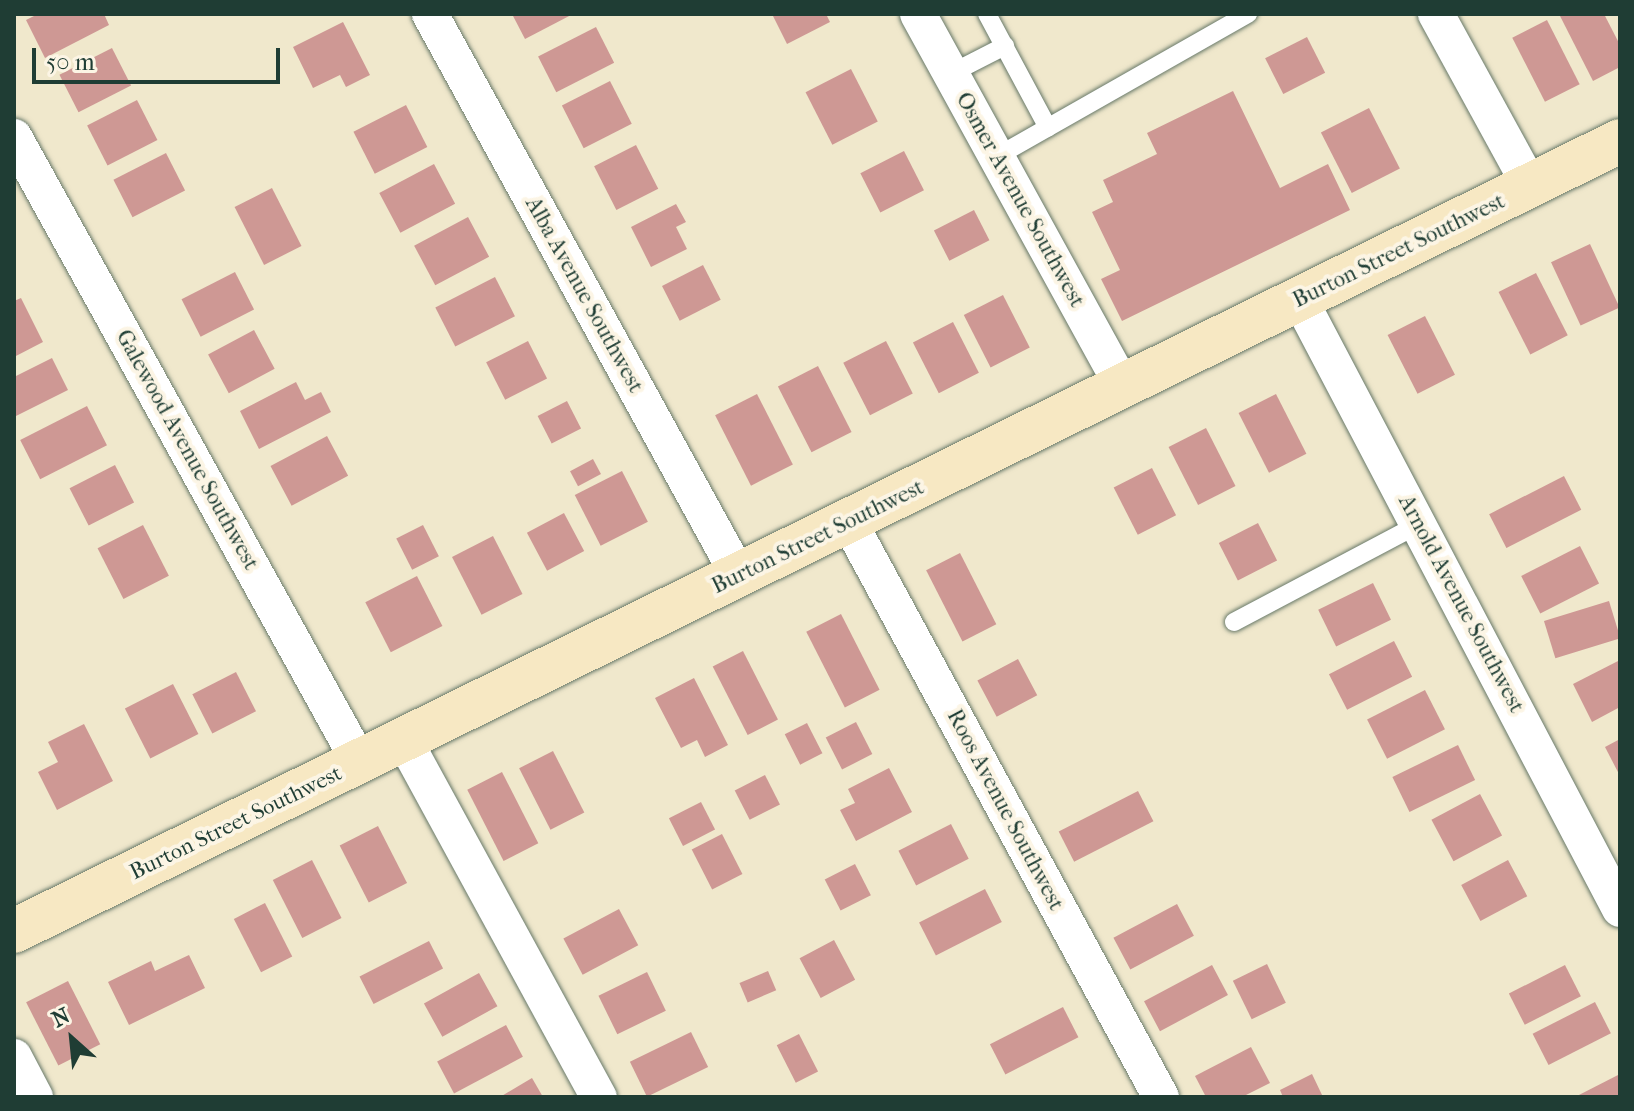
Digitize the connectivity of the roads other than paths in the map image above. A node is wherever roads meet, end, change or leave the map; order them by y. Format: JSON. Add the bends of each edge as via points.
{"nodes":[{"id":1,"x":430,"y":14,"type":"edge"},
{"id":2,"x":918,"y":14,"type":"edge"},
{"id":3,"x":987,"y":14,"type":"edge"},
{"id":4,"x":1248,"y":14,"type":"edge"},
{"id":5,"x":1436,"y":14,"type":"edge"},
{"id":6,"x":1005,"y":46,"type":"junction"},
{"id":7,"x":950,"y":74,"type":"junction"},
{"id":8,"x":1048,"y":128,"type":"junction"},
{"id":9,"x":14,"y":137,"type":"edge"},
{"id":10,"x":1620,"y":141,"type":"edge"},
{"id":11,"x":996,"y":157,"type":"junction"},
{"id":12,"x":1530,"y":186,"type":"junction"},
{"id":13,"x":1300,"y":300,"type":"junction"},
{"id":14,"x":1123,"y":387,"type":"junction"},
{"id":15,"x":849,"y":522,"type":"junction"},
{"id":16,"x":1419,"y":524,"type":"junction"},
{"id":17,"x":739,"y":576,"type":"junction"},
{"id":18,"x":1234,"y":622,"type":"dead end"},
{"id":19,"x":404,"y":740,"type":"junction"},
{"id":20,"x":360,"y":763,"type":"junction"},
{"id":21,"x":1620,"y":909,"type":"edge"},
{"id":22,"x":14,"y":931,"type":"edge"},
{"id":23,"x":14,"y":1057,"type":"edge"},
{"id":24,"x":35,"y":1097,"type":"edge"},
{"id":25,"x":599,"y":1097,"type":"edge"},
{"id":26,"x":1161,"y":1097,"type":"edge"}],
"edges":[{"from":1,"to":17,"type":"street","name":"Alba Avenue Southwest"},
{"from":2,"to":7,"type":"street","name":"Osmer Avenue Southwest"},
{"from":3,"to":6,"type":"lane"},
{"from":4,"to":8,"type":"lane"},
{"from":5,"to":12,"type":"street"},
{"from":6,"to":7,"type":"lane"},
{"from":6,"to":8,"type":"lane"},
{"from":7,"to":11,"type":"street","name":"Osmer Avenue Southwest"},
{"from":8,"to":11,"type":"lane"},
{"from":9,"to":20,"type":"street","name":"Galewood Avenue Southwest"},
{"from":10,"to":12,"type":"main road","name":"Burton Street Southwest"},
{"from":11,"to":14,"type":"street","name":"Osmer Avenue Southwest"},
{"from":12,"to":13,"type":"main road","name":"Burton Street Southwest"},
{"from":13,"to":14,"type":"main road","name":"Burton Street Southwest"},
{"from":13,"to":16,"type":"street","name":"Arnold Avenue Southwest"},
{"from":14,"to":15,"type":"main road","name":"Burton Street Southwest"},
{"from":15,"to":17,"type":"main road","name":"Burton Street Southwest"},
{"from":15,"to":26,"type":"street","name":"Roos Avenue Southwest"},
{"from":16,"to":18,"type":"lane"},
{"from":16,"to":21,"type":"street","name":"Arnold Avenue Southwest"},
{"from":17,"to":19,"type":"main road","name":"Burton Street Southwest"},
{"from":19,"to":20,"type":"main road","name":"Burton Street Southwest"},
{"from":19,"to":25,"type":"street"},
{"from":20,"to":22,"type":"main road","name":"Burton Street Southwest"},
{"from":23,"to":24,"type":"street"}]}
